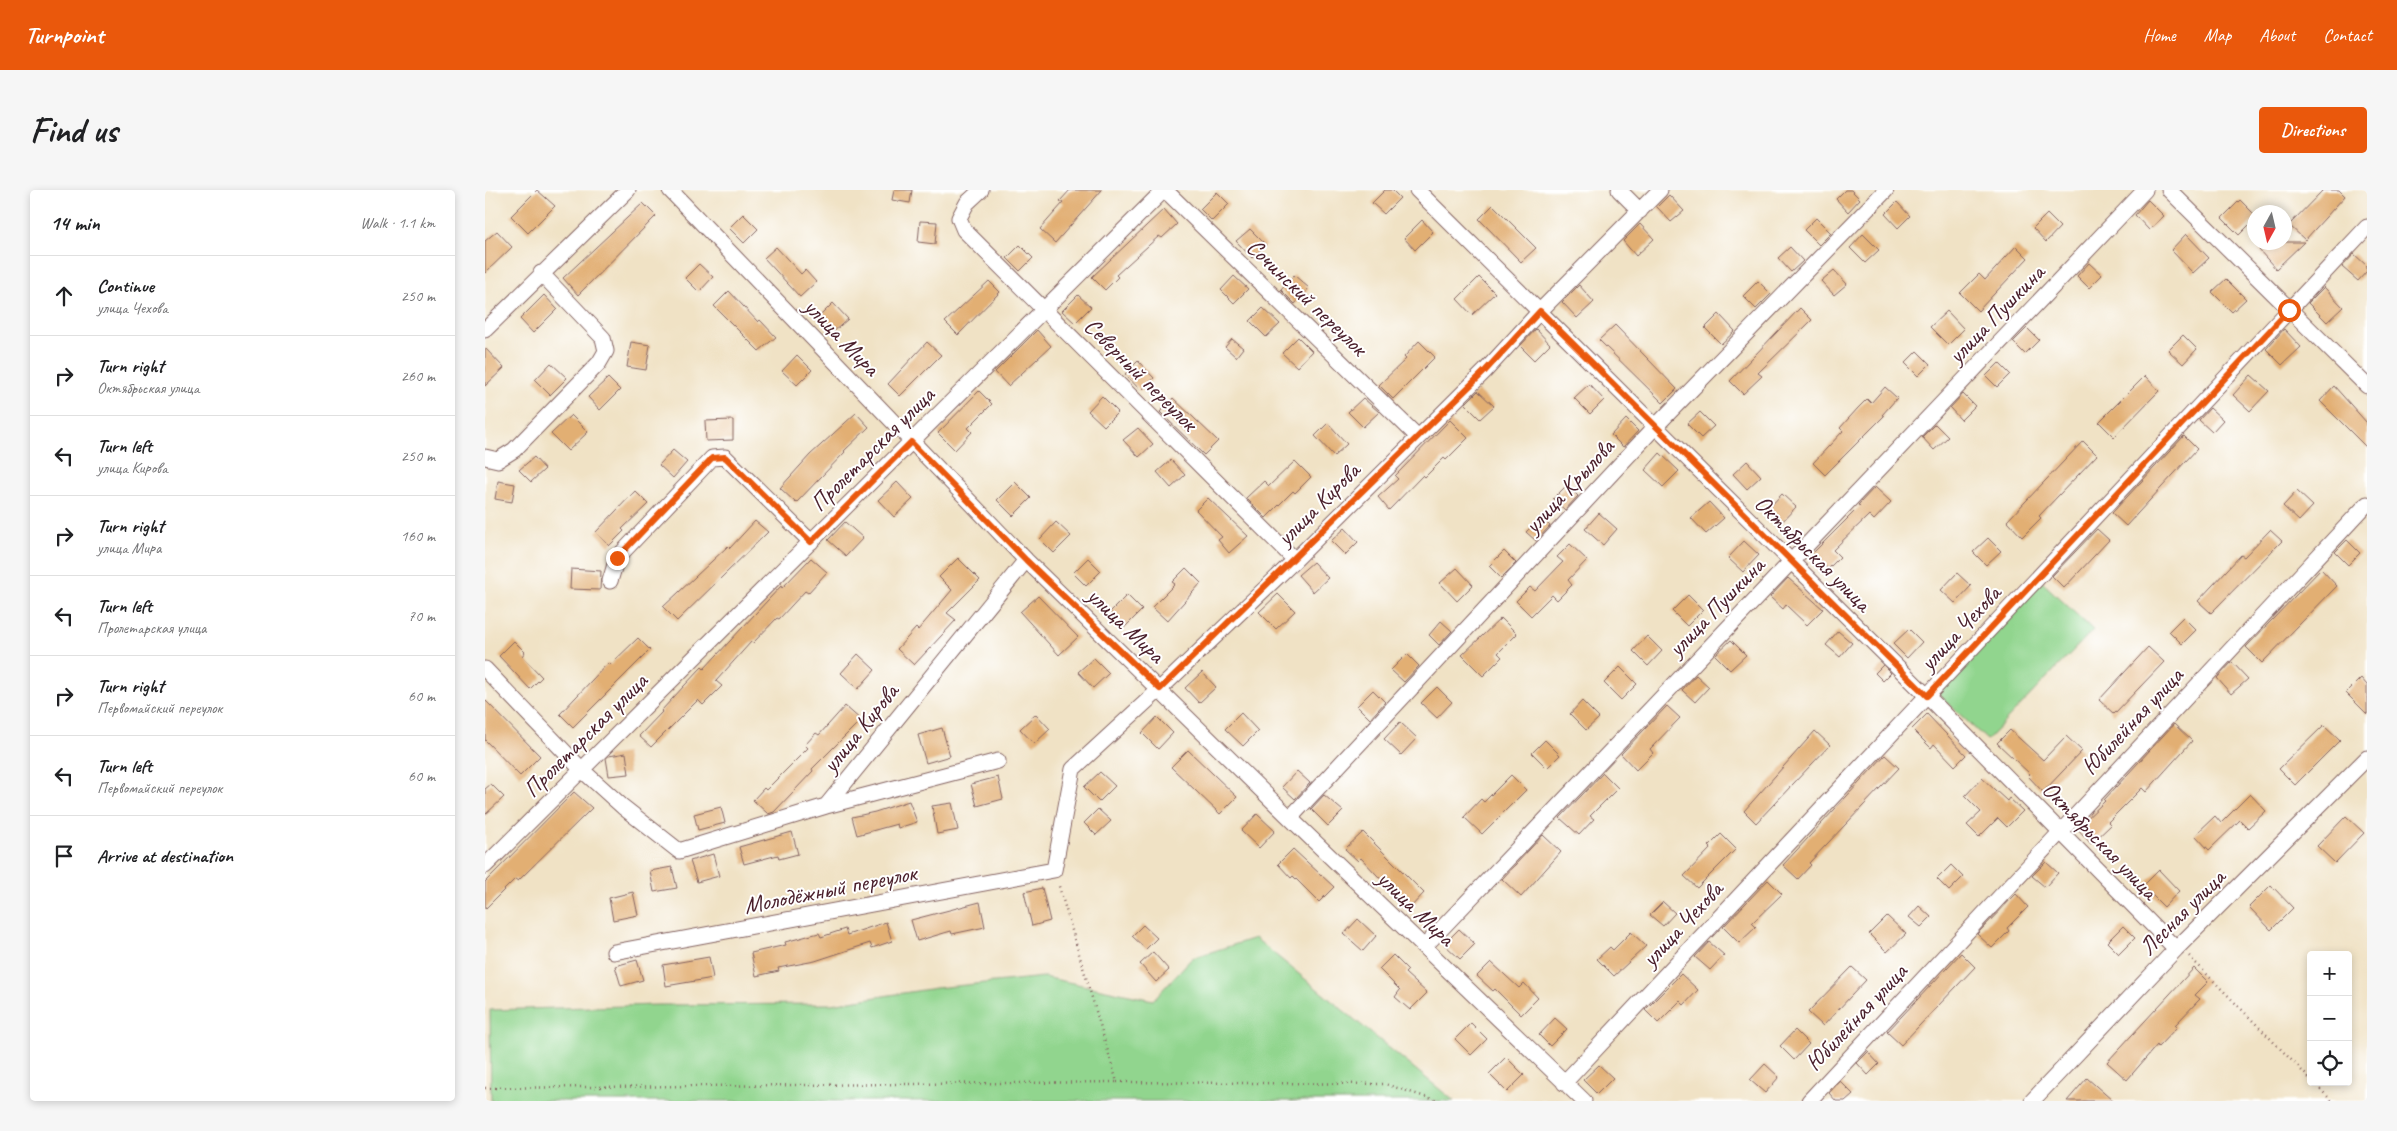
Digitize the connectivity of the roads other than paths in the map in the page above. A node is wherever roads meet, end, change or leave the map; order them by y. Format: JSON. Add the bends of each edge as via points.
{"nodes":[{"id":1,"x":627,"y":190,"type":"edge"},
{"id":2,"x":669,"y":190,"type":"edge"},
{"id":3,"x":981,"y":190,"type":"edge"},
{"id":4,"x":1165,"y":190,"type":"edge"},
{"id":5,"x":1417,"y":190,"type":"edge"},
{"id":6,"x":1619,"y":190,"type":"edge"},
{"id":7,"x":1660,"y":190,"type":"edge"},
{"id":8,"x":1887,"y":190,"type":"edge"},
{"id":9,"x":2145,"y":190,"type":"edge"},
{"id":10,"x":2169,"y":190,"type":"edge"},
{"id":11,"x":1640,"y":211,"type":"junction"},
{"id":12,"x":2367,"y":227,"type":"edge"},
{"id":13,"x":541,"y":274,"type":"junction"},
{"id":14,"x":1044,"y":310,"type":"junction"},
{"id":15,"x":2289,"y":310,"type":"junction"},
{"id":16,"x":1540,"y":311,"type":"junction"},
{"id":17,"x":485,"y":330,"type":"edge"},
{"id":18,"x":2367,"y":386,"type":"edge"},
{"id":19,"x":1655,"y":427,"type":"junction"},
{"id":20,"x":1417,"y":437,"type":"junction"},
{"id":21,"x":911,"y":442,"type":"junction"},
{"id":22,"x":485,"y":457,"type":"edge"},
{"id":23,"x":2367,"y":504,"type":"edge"},
{"id":24,"x":811,"y":542,"type":"junction"},
{"id":25,"x":1026,"y":560,"type":"junction"},
{"id":26,"x":1295,"y":560,"type":"junction"},
{"id":27,"x":1790,"y":562,"type":"junction"},
{"id":28,"x":610,"y":582,"type":"dead end"},
{"id":29,"x":485,"y":669,"type":"edge"},
{"id":30,"x":1160,"y":689,"type":"junction"},
{"id":31,"x":1927,"y":696,"type":"junction"},
{"id":32,"x":2367,"y":758,"type":"edge"},
{"id":33,"x":998,"y":761,"type":"dead end"},
{"id":34,"x":582,"y":770,"type":"junction"},
{"id":35,"x":826,"y":806,"type":"junction"},
{"id":36,"x":1290,"y":818,"type":"junction"},
{"id":37,"x":2060,"y":831,"type":"junction"},
{"id":38,"x":485,"y":866,"type":"edge"},
{"id":39,"x":1054,"y":870,"type":"joint"},
{"id":40,"x":1424,"y":947,"type":"junction"},
{"id":41,"x":2176,"y":949,"type":"junction"},
{"id":42,"x":614,"y":952,"type":"dead end"},
{"id":43,"x":1564,"y":1083,"type":"junction"},
{"id":44,"x":1585,"y":1101,"type":"edge"},
{"id":45,"x":1809,"y":1101,"type":"edge"},
{"id":46,"x":2032,"y":1101,"type":"edge"}],
"edges":[{"from":1,"to":13,"type":"street"},
{"from":2,"to":21,"type":"street","name":"улица Мира"},
{"from":3,"to":14,"type":"street","name":"Северный переулок","via":[[967,203],[959,218],[964,230]]},
{"from":4,"to":14,"type":"street","name":"Пролетарская улица"},
{"from":4,"to":20,"type":"street","name":"Сочинский переулок"},
{"from":5,"to":16,"type":"street","name":"Октябрьская улица"},
{"from":6,"to":11,"type":"street"},
{"from":7,"to":11,"type":"street","name":"улица Кирова"},
{"from":8,"to":19,"type":"street","name":"улица Крылова"},
{"from":9,"to":27,"type":"street","name":"улица Пушкина"},
{"from":10,"to":15,"type":"street"},
{"from":11,"to":16,"type":"street","name":"улица Кирова"},
{"from":12,"to":15,"type":"street","name":"улица Чехова"},
{"from":13,"to":17,"type":"street"},
{"from":13,"to":22,"type":"street","via":[[603,338],[606,351],[599,363],[514,450],[498,460]]},
{"from":14,"to":21,"type":"street","name":"Пролетарская улица"},
{"from":14,"to":26,"type":"street","name":"Северный переулок"},
{"from":15,"to":18,"type":"street"},
{"from":15,"to":31,"type":"street","name":"улица Чехова"},
{"from":16,"to":19,"type":"street","name":"Октябрьская улица"},
{"from":16,"to":20,"type":"street","name":"улица Кирова","via":[[1485,371]]},
{"from":19,"to":27,"type":"street","name":"Октябрьская улица"},
{"from":19,"to":36,"type":"street","name":"улица Крылова"},
{"from":20,"to":26,"type":"street","name":"улица Кирова"},
{"from":21,"to":24,"type":"street","name":"Пролетарская улица"},
{"from":21,"to":25,"type":"street","name":"улица Мира"},
{"from":23,"to":37,"type":"street","name":"Юбилейная улица"},
{"from":24,"to":28,"type":"street","via":[[725,457],[712,458],[617,558]]},
{"from":24,"to":34,"type":"street","name":"Пролетарская улица"},
{"from":25,"to":30,"type":"street","name":"улица Мира"},
{"from":25,"to":35,"type":"street","name":"улица Кирова"},
{"from":26,"to":30,"type":"street","name":"улица Кирова"},
{"from":27,"to":31,"type":"street","name":"Октябрьская улица"},
{"from":27,"to":40,"type":"street","name":"улица Пушкина"},
{"from":29,"to":34,"type":"street"},
{"from":30,"to":36,"type":"street","name":"улица Мира"},
{"from":30,"to":39,"type":"street","name":"улица Кирова","via":[[1073,769]]},
{"from":31,"to":37,"type":"street","name":"Октябрьская улица"},
{"from":31,"to":43,"type":"street","name":"улица Чехова"},
{"from":32,"to":41,"type":"street","name":"Лесная улица"},
{"from":33,"to":35,"type":"street"},
{"from":34,"to":35,"type":"street","name":"улица Кирова","via":[[679,851]]},
{"from":34,"to":38,"type":"street","name":"Пролетарская улица"},
{"from":36,"to":40,"type":"street","name":"улица Мира"},
{"from":37,"to":41,"type":"street","name":"Октябрьская улица"},
{"from":37,"to":45,"type":"street","name":"Юбилейная улица"},
{"from":39,"to":42,"type":"street","name":"Молодёжный переулок"},
{"from":40,"to":43,"type":"street","name":"улица Мира"},
{"from":41,"to":46,"type":"street","name":"Лесная улица"},
{"from":43,"to":44,"type":"street","name":"улица Мира"}]}
